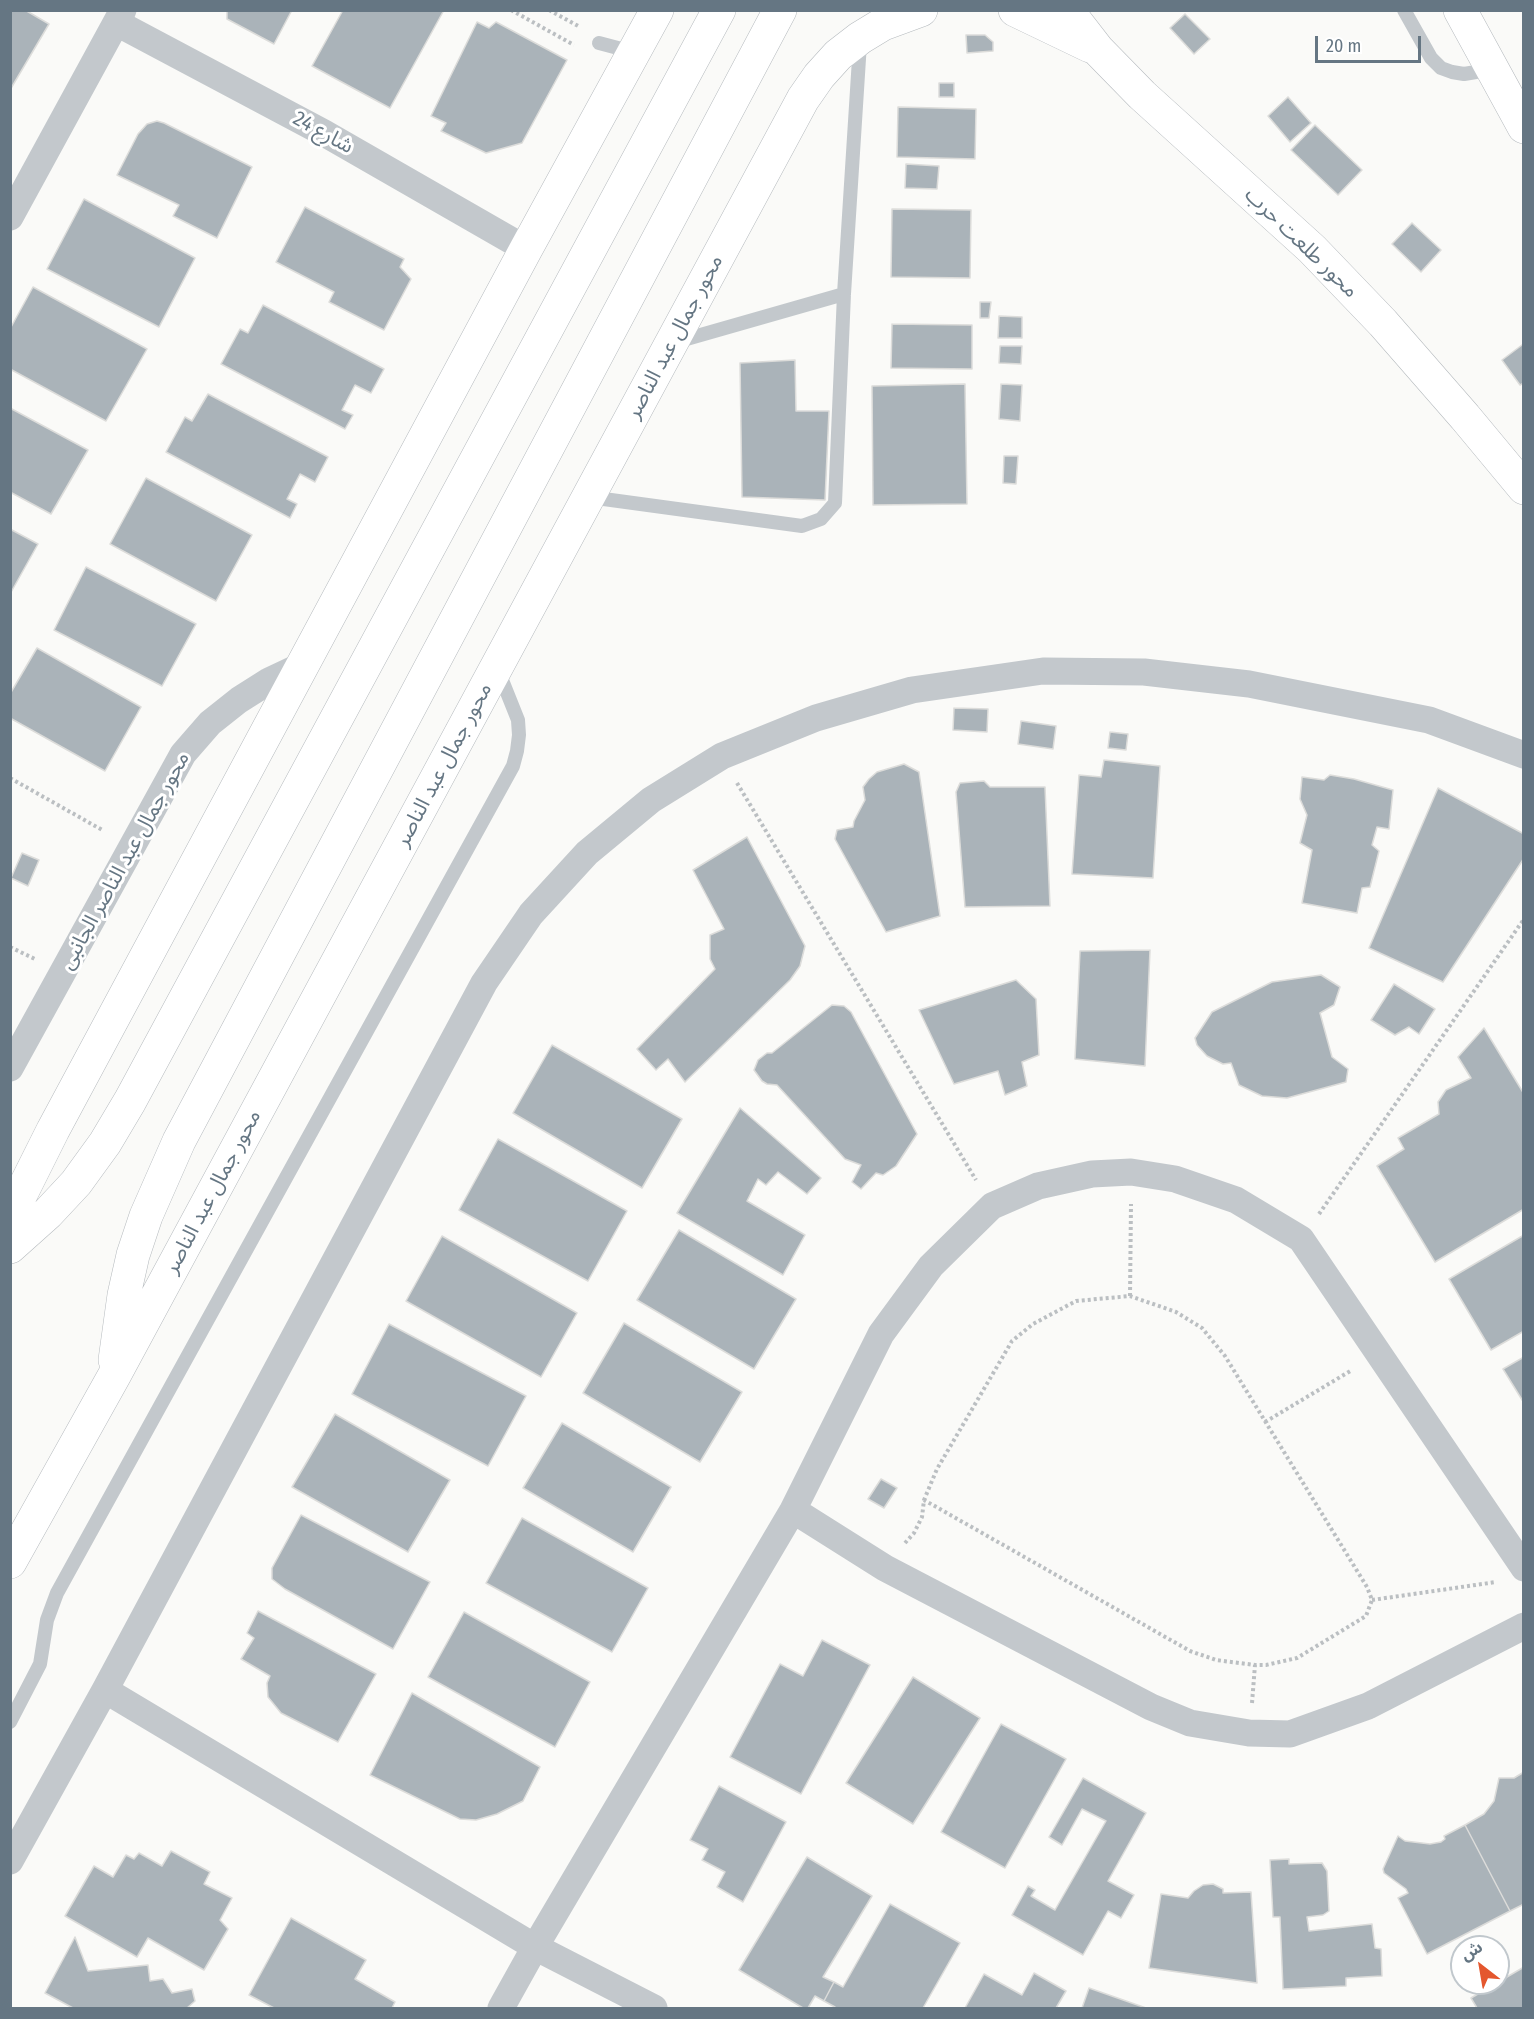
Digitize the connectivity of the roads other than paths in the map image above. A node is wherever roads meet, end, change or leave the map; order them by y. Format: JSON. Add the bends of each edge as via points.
{"nodes":[{"id":1,"x":657,"y":10,"type":"edge"},
{"id":2,"x":719,"y":10,"type":"edge"},
{"id":3,"x":780,"y":10,"type":"edge"},
{"id":4,"x":921,"y":10,"type":"edge"},
{"id":5,"x":1016,"y":10,"type":"edge"},
{"id":6,"x":1067,"y":10,"type":"edge"},
{"id":7,"x":1404,"y":10,"type":"edge"},
{"id":8,"x":1460,"y":10,"type":"edge"},
{"id":9,"x":120,"y":16,"type":"edge"},
{"id":10,"x":857,"y":24,"type":"edge"},
{"id":11,"x":599,"y":43,"type":"dead end"},
{"id":12,"x":1098,"y":50,"type":"junction"},
{"id":13,"x":635,"y":53,"type":"junction"},
{"id":14,"x":1490,"y":66,"type":"junction"},
{"id":15,"x":1524,"y":127,"type":"edge"},
{"id":16,"x":10,"y":217,"type":"edge"},
{"id":17,"x":526,"y":249,"type":"junction"},
{"id":18,"x":844,"y":294,"type":"junction"},
{"id":19,"x":671,"y":343,"type":"junction"},
{"id":20,"x":1524,"y":488,"type":"edge"},
{"id":21,"x":589,"y":497,"type":"junction"},
{"id":22,"x":303,"y":665,"type":"junction"},
{"id":23,"x":496,"y":668,"type":"junction"},
{"id":24,"x":1524,"y":755,"type":"edge"},
{"id":25,"x":10,"y":1068,"type":"edge"},
{"id":26,"x":10,"y":1216,"type":"edge"},
{"id":27,"x":10,"y":1247,"type":"edge"},
{"id":28,"x":114,"y":1376,"type":"junction"},
{"id":29,"x":793,"y":1510,"type":"junction"},
{"id":30,"x":10,"y":1562,"type":"edge"},
{"id":31,"x":1524,"y":1568,"type":"edge"},
{"id":32,"x":1524,"y":1626,"type":"edge"},
{"id":33,"x":105,"y":1690,"type":"junction"},
{"id":34,"x":10,"y":1722,"type":"edge"},
{"id":35,"x":10,"y":1861,"type":"edge"},
{"id":36,"x":535,"y":1947,"type":"junction"},
{"id":37,"x":501,"y":2008,"type":"edge"},
{"id":38,"x":654,"y":2008,"type":"edge"}],
"edges":[{"from":1,"to":13,"type":"main road"},
{"from":2,"to":27,"type":"main road","via":[[130,1101],[76,1183]]},
{"from":3,"to":28,"type":"main road","via":[[174,1150],[133,1255],[117,1335]]},
{"from":4,"to":10,"type":"main road","name":"محور جمال عبد الناصر","via":[[884,24]]},
{"from":5,"to":12,"type":"main road"},
{"from":6,"to":12,"type":"main road","name":"محور طلعت حرب"},
{"from":7,"to":14,"type":"lane","via":[[1431,58],[1441,68],[1464,74]]},
{"from":8,"to":14,"type":"main road"},
{"from":9,"to":16,"type":"street"},
{"from":9,"to":17,"type":"street","name":"شارع 24"},
{"from":10,"to":18,"type":"lane"},
{"from":10,"to":19,"type":"main road","name":"محور جمال عبد الناصر","via":[[803,99]]},
{"from":11,"to":13,"type":"lane"},
{"from":12,"to":20,"type":"main road","name":"محور طلعت حرب","via":[[1312,249],[1383,323]]},
{"from":13,"to":17,"type":"main road"},
{"from":14,"to":15,"type":"main road"},
{"from":17,"to":22,"type":"main road"},
{"from":18,"to":19,"type":"lane"},
{"from":18,"to":21,"type":"lane","via":[[835,503],[821,519],[802,526]]},
{"from":19,"to":21,"type":"main road","name":"محور جمال عبد الناصر"},
{"from":21,"to":23,"type":"main road","name":"محور جمال عبد الناصر"},
{"from":22,"to":25,"type":"street","name":"محور جمال عبد الناصر الجانبى","via":[[238,700],[210,723],[183,754]]},
{"from":22,"to":26,"type":"main road"},
{"from":23,"to":28,"type":"main road","name":"محور جمال عبد الناصر"},
{"from":23,"to":34,"type":"lane","via":[[518,720],[518,751],[513,766],[57,1593],[47,1620],[40,1664]]},
{"from":24,"to":33,"type":"street","via":[[1429,720],[1249,684],[1144,672],[1043,671],[912,690],[816,718],[722,756],[651,800],[587,853],[531,914],[484,983]]},
{"from":28,"to":30,"type":"main road","name":"محور جمال عبد الناصر"},
{"from":29,"to":31,"type":"street","via":[[881,1334],[931,1266],[992,1206],[1038,1186],[1092,1174],[1131,1172],[1175,1179],[1236,1200],[1301,1239]]},
{"from":29,"to":32,"type":"street","via":[[885,1568],[1151,1707],[1190,1723],[1249,1733],[1290,1734],[1368,1706]]},
{"from":29,"to":36,"type":"street"},
{"from":33,"to":35,"type":"street"},
{"from":33,"to":36,"type":"street"},
{"from":36,"to":37,"type":"street"},
{"from":36,"to":38,"type":"street"}]}
